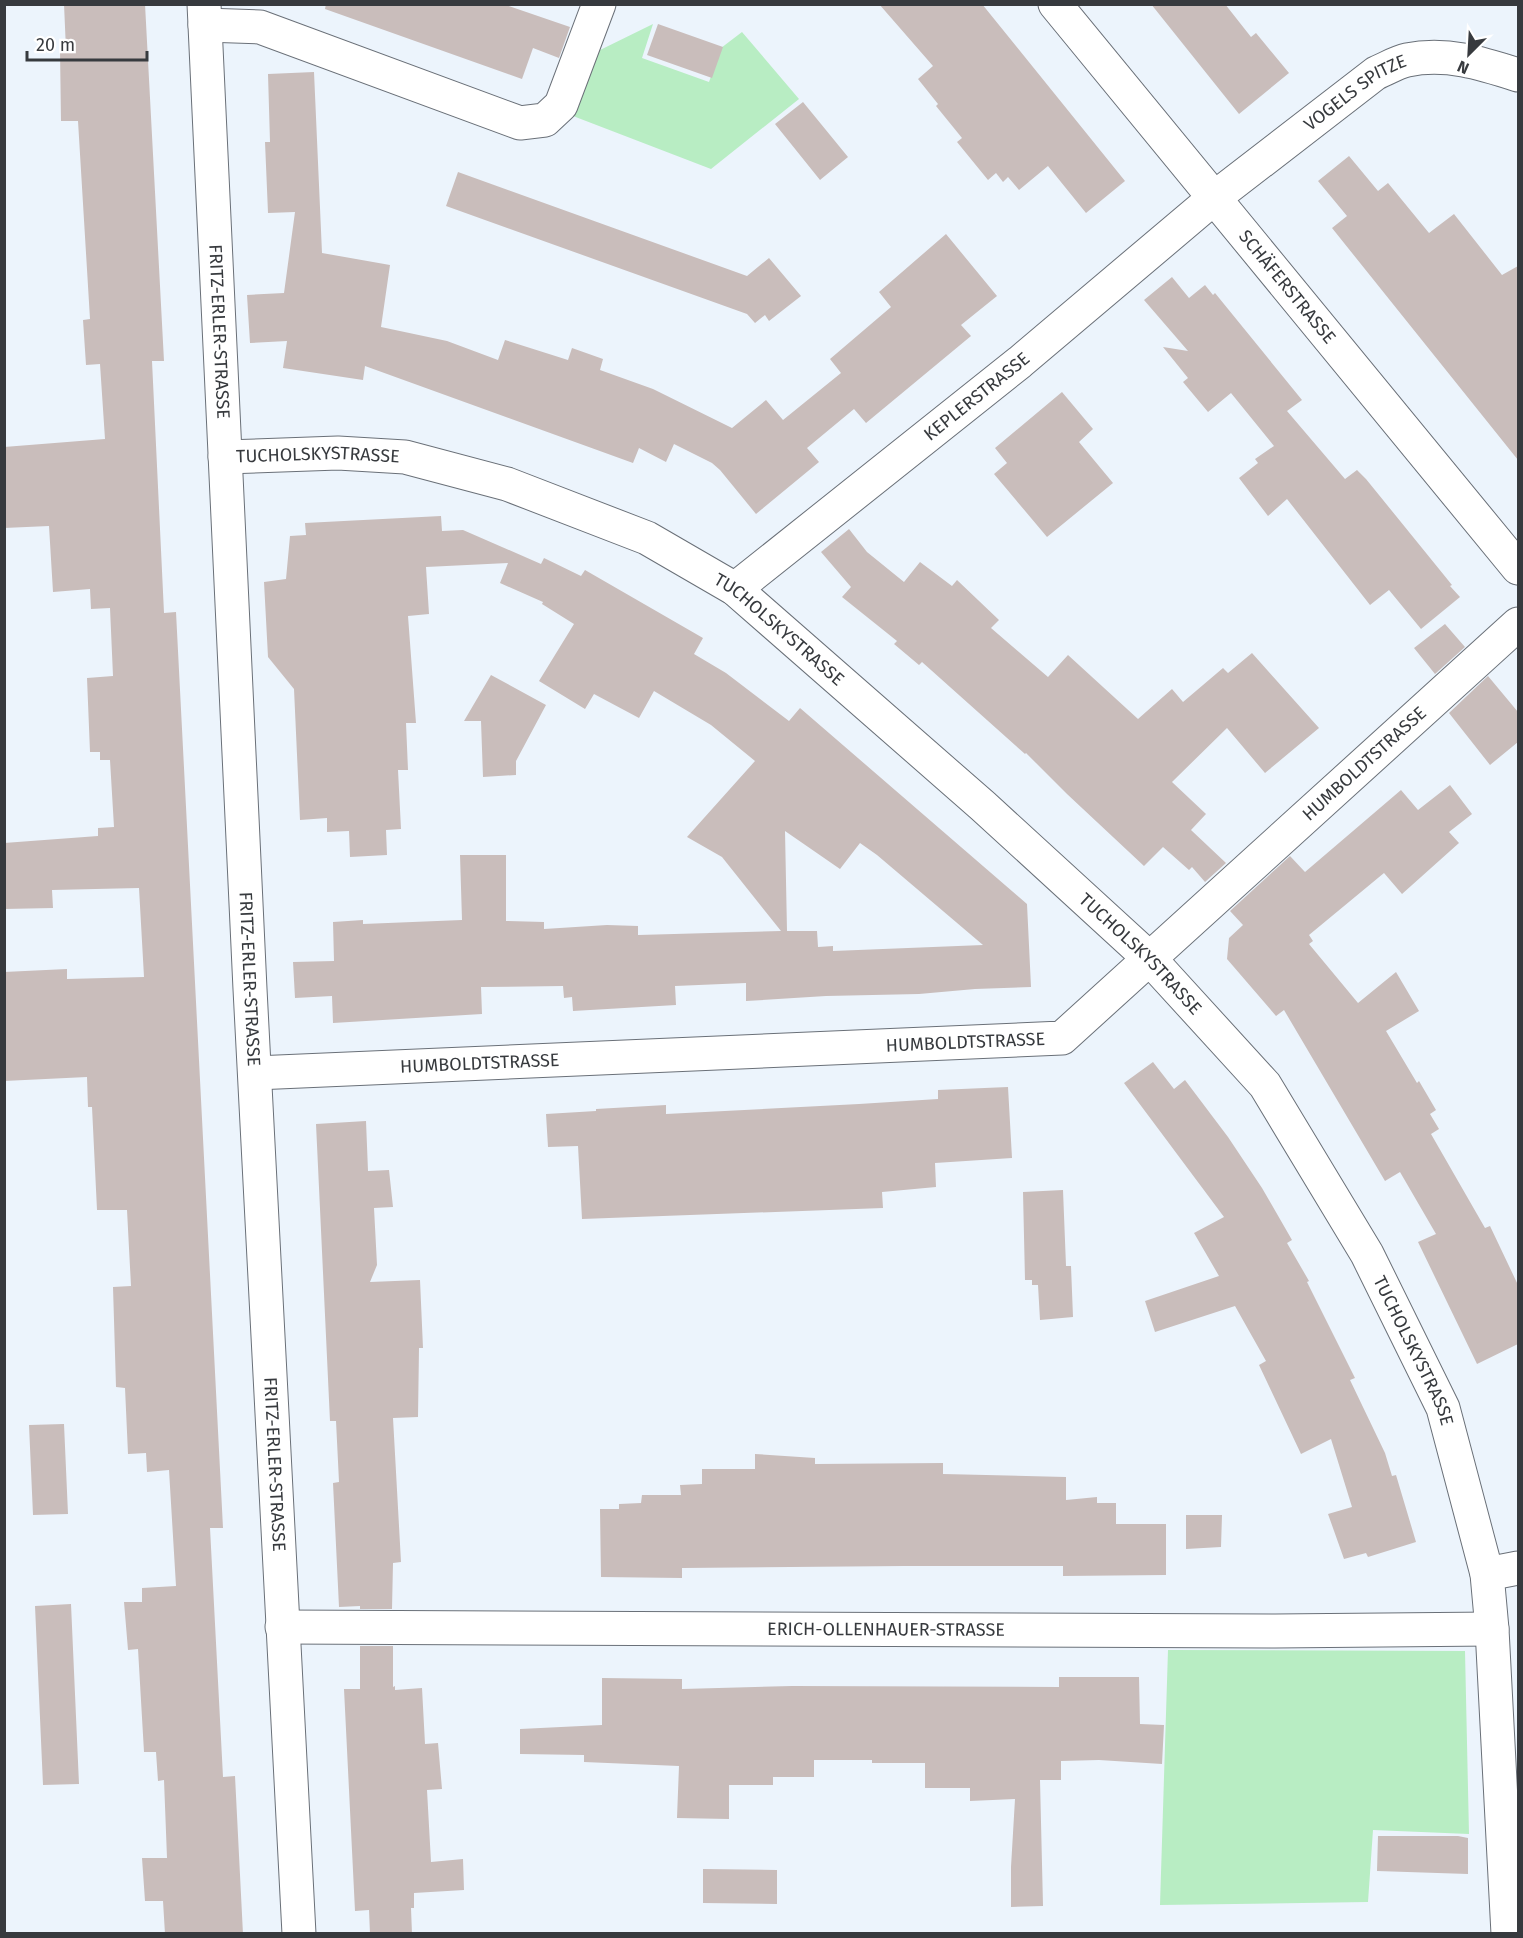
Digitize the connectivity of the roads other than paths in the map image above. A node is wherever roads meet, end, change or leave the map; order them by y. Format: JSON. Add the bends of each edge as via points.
{"nodes":[{"id":1,"x":599,"y":4,"type":"edge"},
{"id":2,"x":1055,"y":4,"type":"edge"},
{"id":3,"x":204,"y":15,"type":"edge"},
{"id":4,"x":1518,"y":75,"type":"edge"},
{"id":5,"x":1214,"y":198,"type":"junction"},
{"id":6,"x":225,"y":457,"type":"junction"},
{"id":7,"x":1518,"y":568,"type":"edge"},
{"id":8,"x":735,"y":589,"type":"junction"},
{"id":9,"x":1518,"y":624,"type":"edge"},
{"id":10,"x":1149,"y":958,"type":"junction"},
{"id":11,"x":255,"y":1073,"type":"junction"},
{"id":12,"x":1503,"y":1571,"type":"edge"},
{"id":13,"x":282,"y":1627,"type":"junction"},
{"id":14,"x":1492,"y":1629,"type":"junction"},
{"id":15,"x":299,"y":1934,"type":"edge"},
{"id":16,"x":1508,"y":1934,"type":"edge"}],
"edges":[{"from":1,"to":3,"type":"street","name":"FRITZ-ERLER-STRASSE","via":[[561,105],[544,120],[520,123],[260,27]]},
{"from":2,"to":5,"type":"street","name":"SCHÄFERSTRASSE"},
{"from":3,"to":6,"type":"street","name":"FRITZ-ERLER-STRASSE"},
{"from":4,"to":5,"type":"street","name":"VOGELS SPITZE","via":[[1472,60],[1440,56],[1405,60],[1376,73]]},
{"from":5,"to":7,"type":"street","name":"SCHÄFERSTRASSE"},
{"from":5,"to":8,"type":"street","name":"KEPLERSTRASSE","via":[[1020,362]]},
{"from":6,"to":8,"type":"street","name":"TUCHOLSKYSTRASSE","via":[[338,453],[405,457],[507,484],[647,538]]},
{"from":6,"to":11,"type":"street","name":"FRITZ-ERLER-STRASSE"},
{"from":8,"to":10,"type":"street","name":"TUCHOLSKYSTRASSE","via":[[983,806]]},
{"from":9,"to":10,"type":"street","name":"HUMBOLDTSTRASSE"},
{"from":10,"to":11,"type":"street","name":"HUMBOLDTSTRASSE","via":[[1062,1038]]},
{"from":10,"to":12,"type":"street","name":"TUCHOLSKYSTRASSE","via":[[1265,1085],[1367,1254],[1443,1408]]},
{"from":11,"to":13,"type":"street","name":"FRITZ-ERLER-STRASSE"},
{"from":12,"to":14,"type":"street","name":"TUCHOLSKYSTRASSE"},
{"from":13,"to":14,"type":"street","name":"ERICH-OLLENHAUER-STRASSE"},
{"from":13,"to":15,"type":"street","name":"FRITZ-ERLER-STRASSE"},
{"from":14,"to":16,"type":"street","name":"TUCHOLSKYSTRASSE"}]}
